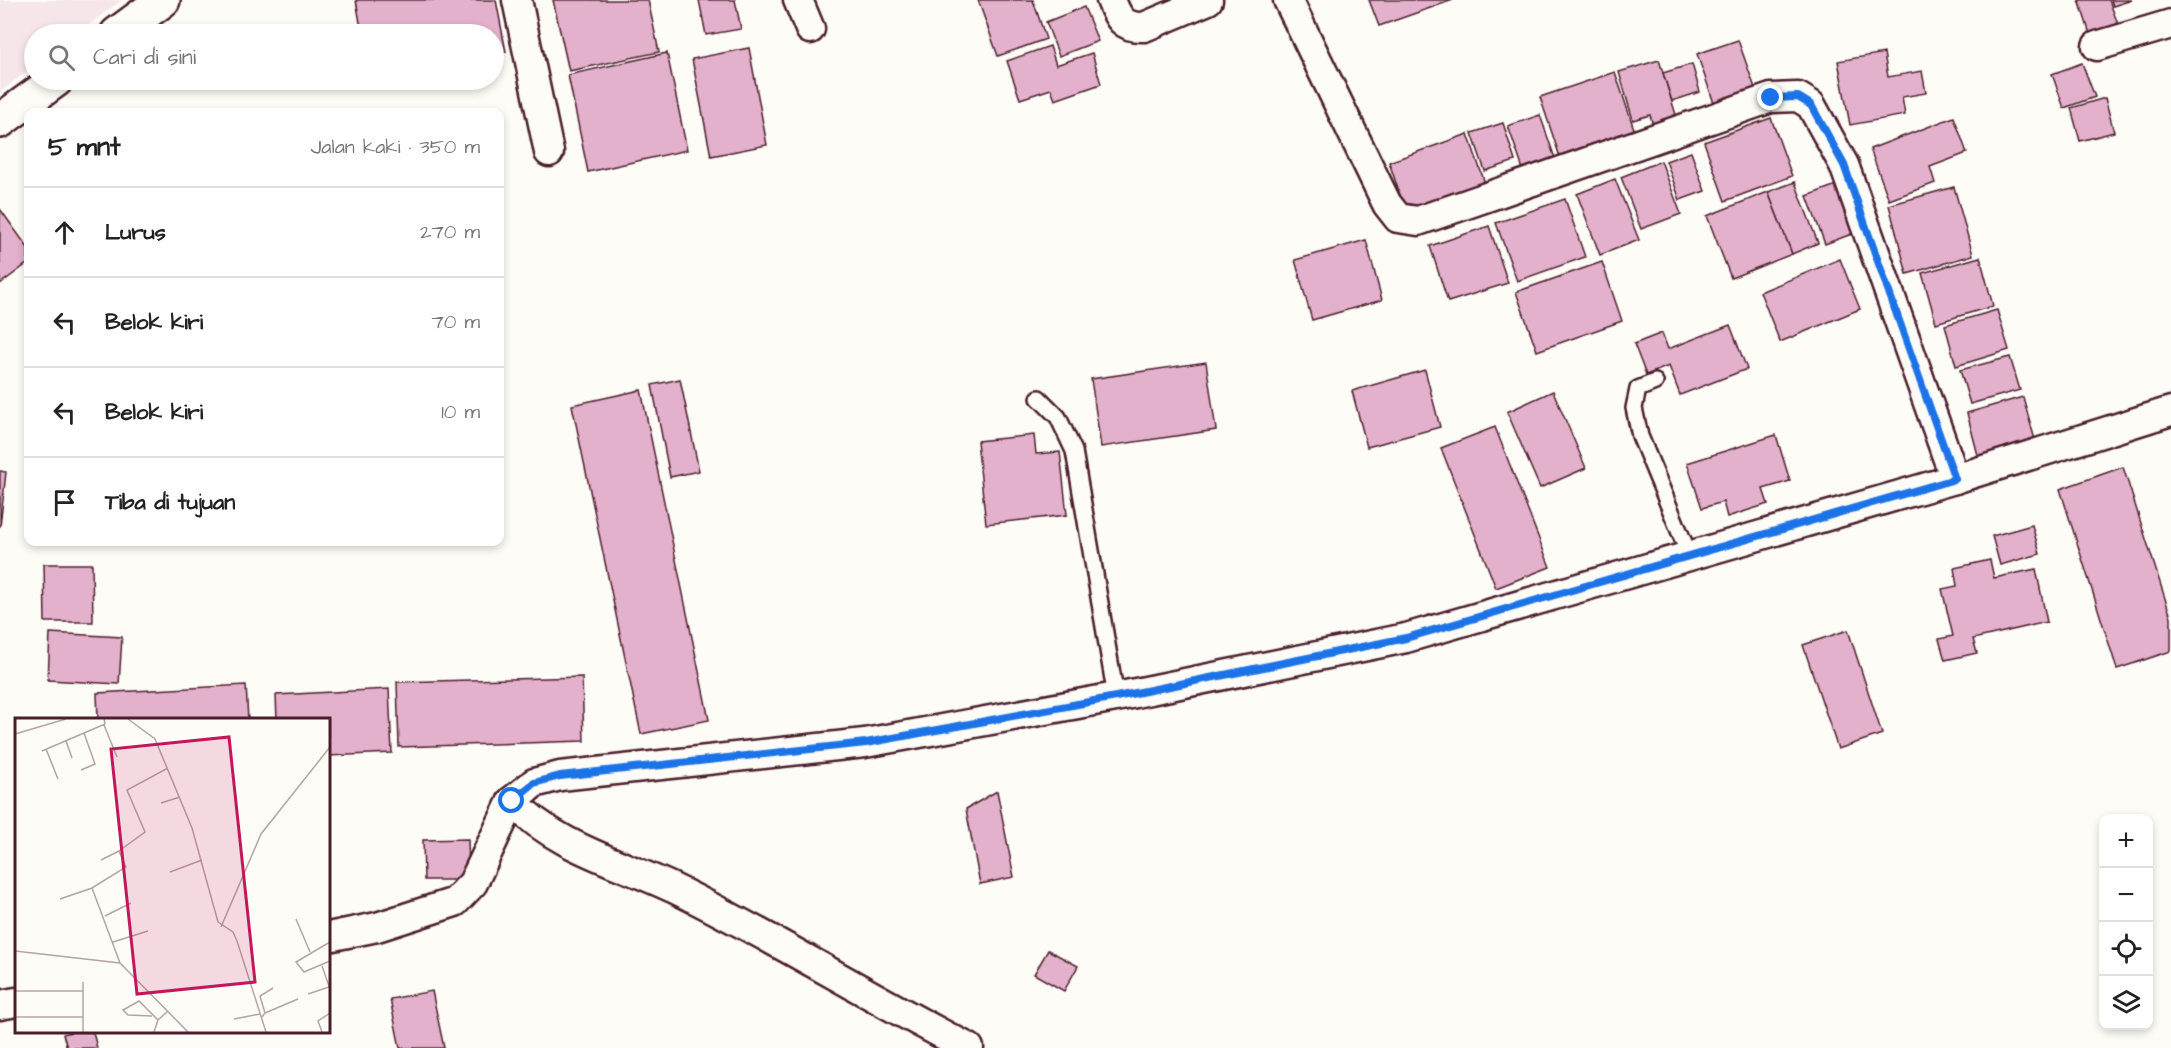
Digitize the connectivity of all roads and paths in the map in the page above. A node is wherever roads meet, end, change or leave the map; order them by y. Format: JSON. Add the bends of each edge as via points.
{"nodes":[{"id":1,"x":163,"y":0,"type":"edge"},
{"id":2,"x":517,"y":0,"type":"edge"},
{"id":3,"x":798,"y":0,"type":"edge"},
{"id":4,"x":1111,"y":0,"type":"edge"},
{"id":5,"x":1208,"y":0,"type":"edge"},
{"id":6,"x":1288,"y":0,"type":"edge"},
{"id":7,"x":131,"y":24,"type":"edge"},
{"id":8,"x":2171,"y":24,"type":"edge"},
{"id":9,"x":810,"y":28,"type":"dead end"},
{"id":10,"x":2097,"y":46,"type":"dead end"},
{"id":11,"x":42,"y":90,"type":"edge"},
{"id":12,"x":0,"y":121,"type":"edge"},
{"id":13,"x":549,"y":152,"type":"dead end"},
{"id":14,"x":1655,"y":382,"type":"dead end"},
{"id":15,"x":1039,"y":398,"type":"dead end"},
{"id":16,"x":2171,"y":411,"type":"edge"},
{"id":17,"x":1955,"y":479,"type":"junction"},
{"id":18,"x":1690,"y":557,"type":"junction"},
{"id":19,"x":1116,"y":697,"type":"junction"},
{"id":20,"x":512,"y":801,"type":"junction"},
{"id":21,"x":330,"y":937,"type":"edge"},
{"id":22,"x":15,"y":1002,"type":"edge"},
{"id":23,"x":0,"y":1005,"type":"edge"},
{"id":24,"x":969,"y":1048,"type":"edge"}],
"edges":[{"from":1,"to":7,"type":"main road"},
{"from":2,"to":13,"type":"street"},
{"from":3,"to":9,"type":"street"},
{"from":4,"to":5,"type":"street","via":[[1117,16],[1133,27],[1144,27]]},
{"from":6,"to":17,"type":"street","via":[[1387,204],[1398,218],[1418,221],[1771,98],[1798,97],[1811,105],[1844,165]]},
{"from":8,"to":10,"type":"street"},
{"from":11,"to":12,"type":"main road"},
{"from":14,"to":18,"type":"lane","via":[[1638,389],[1634,408],[1640,436]]},
{"from":15,"to":19,"type":"lane","via":[[1058,417],[1074,451]]},
{"from":16,"to":17,"type":"street"},
{"from":17,"to":18,"type":"street"},
{"from":18,"to":19,"type":"street","via":[[1406,638]]},
{"from":19,"to":20,"type":"street","via":[[866,743],[560,776],[534,783]]},
{"from":20,"to":21,"type":"street","via":[[473,882],[455,902],[377,927]]},
{"from":20,"to":24,"type":"street","via":[[567,843],[674,889]]},
{"from":22,"to":23,"type":"street"}]}
